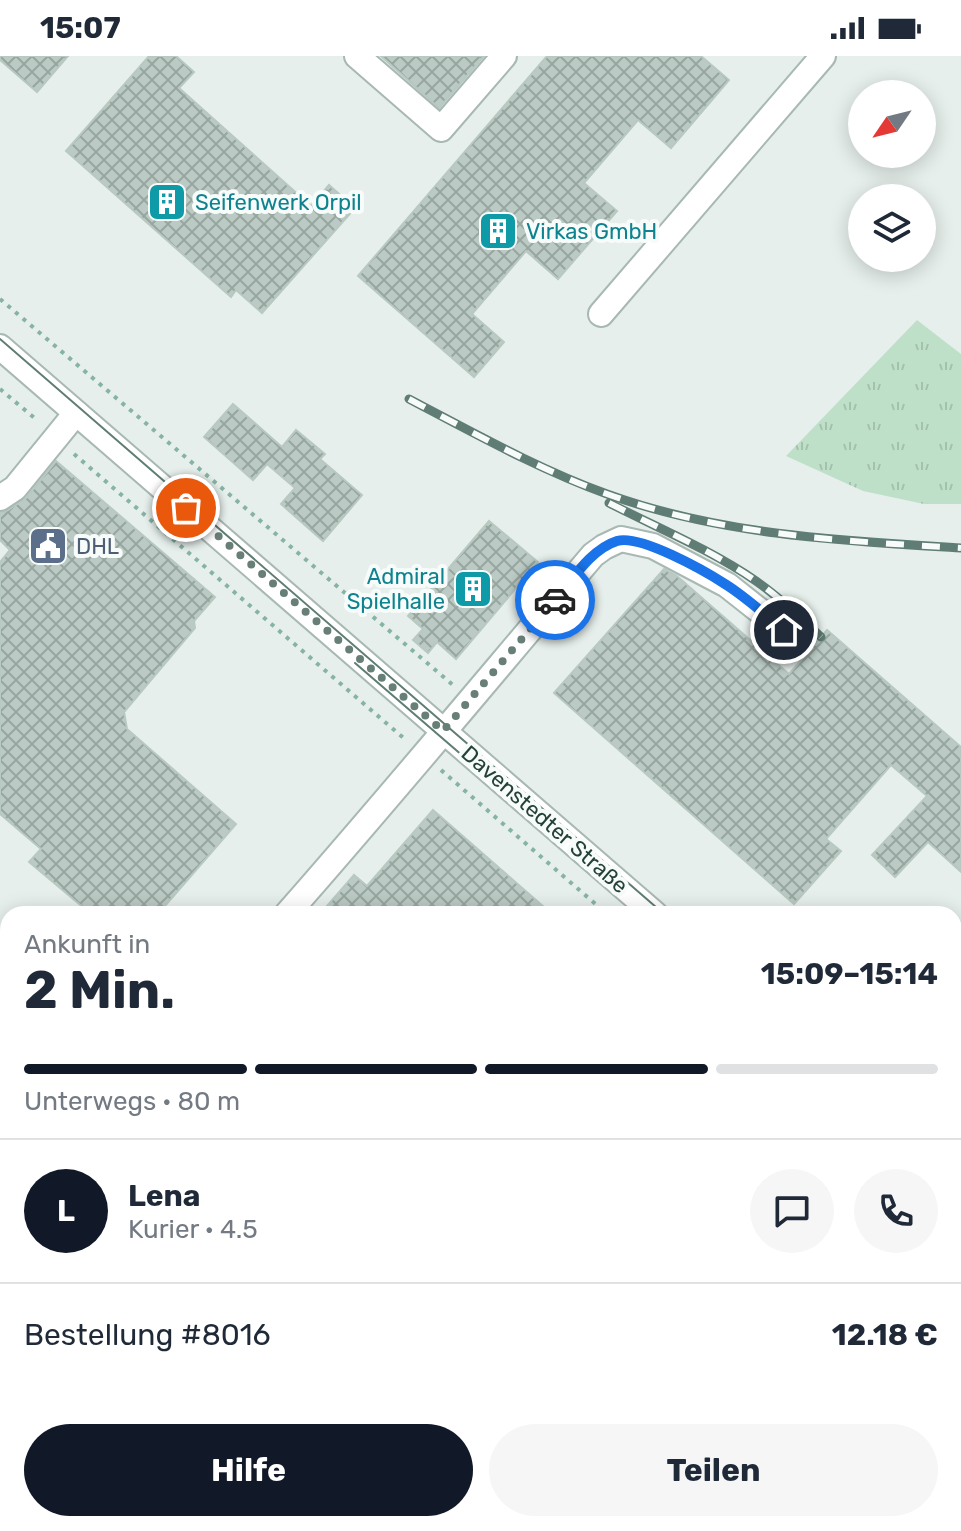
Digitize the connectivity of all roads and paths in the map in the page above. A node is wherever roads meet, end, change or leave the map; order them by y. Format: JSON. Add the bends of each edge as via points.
{"nodes":[{"id":1,"x":357,"y":56,"type":"edge"},
{"id":2,"x":504,"y":56,"type":"edge"},
{"id":3,"x":823,"y":56,"type":"edge"},
{"id":4,"x":0,"y":299,"type":"edge"},
{"id":5,"x":601,"y":314,"type":"dead end"},
{"id":6,"x":0,"y":347,"type":"edge"},
{"id":7,"x":0,"y":389,"type":"edge"},
{"id":8,"x":76,"y":413,"type":"junction"},
{"id":9,"x":57,"y":438,"type":"junction"},
{"id":10,"x":0,"y":498,"type":"edge"},
{"id":11,"x":784,"y":630,"type":"dead end"},
{"id":12,"x":470,"y":699,"type":"junction"},
{"id":13,"x":443,"y":731,"type":"junction"},
{"id":14,"x":424,"y":755,"type":"junction"},
{"id":15,"x":294,"y":906,"type":"edge"},
{"id":16,"x":598,"y":906,"type":"edge"},
{"id":17,"x":646,"y":906,"type":"edge"}],
"edges":[{"from":1,"to":2,"type":"street","via":[[441,129]]},
{"from":3,"to":5,"type":"street"},
{"from":4,"to":12,"type":"path"},
{"from":6,"to":8,"type":"street","name":"Davenstedter Straße"},
{"from":7,"to":9,"type":"path"},
{"from":8,"to":9,"type":"street"},
{"from":8,"to":13,"type":"street","name":"Davenstedter Straße"},
{"from":9,"to":10,"type":"street"},
{"from":9,"to":14,"type":"path"},
{"from":11,"to":12,"type":"street","via":[[727,585],[653,546],[621,539],[593,555]]},
{"from":12,"to":13,"type":"street"},
{"from":13,"to":14,"type":"street"},
{"from":13,"to":17,"type":"street","name":"Davenstedter Straße"},
{"from":14,"to":15,"type":"street"},
{"from":14,"to":16,"type":"path"}]}
